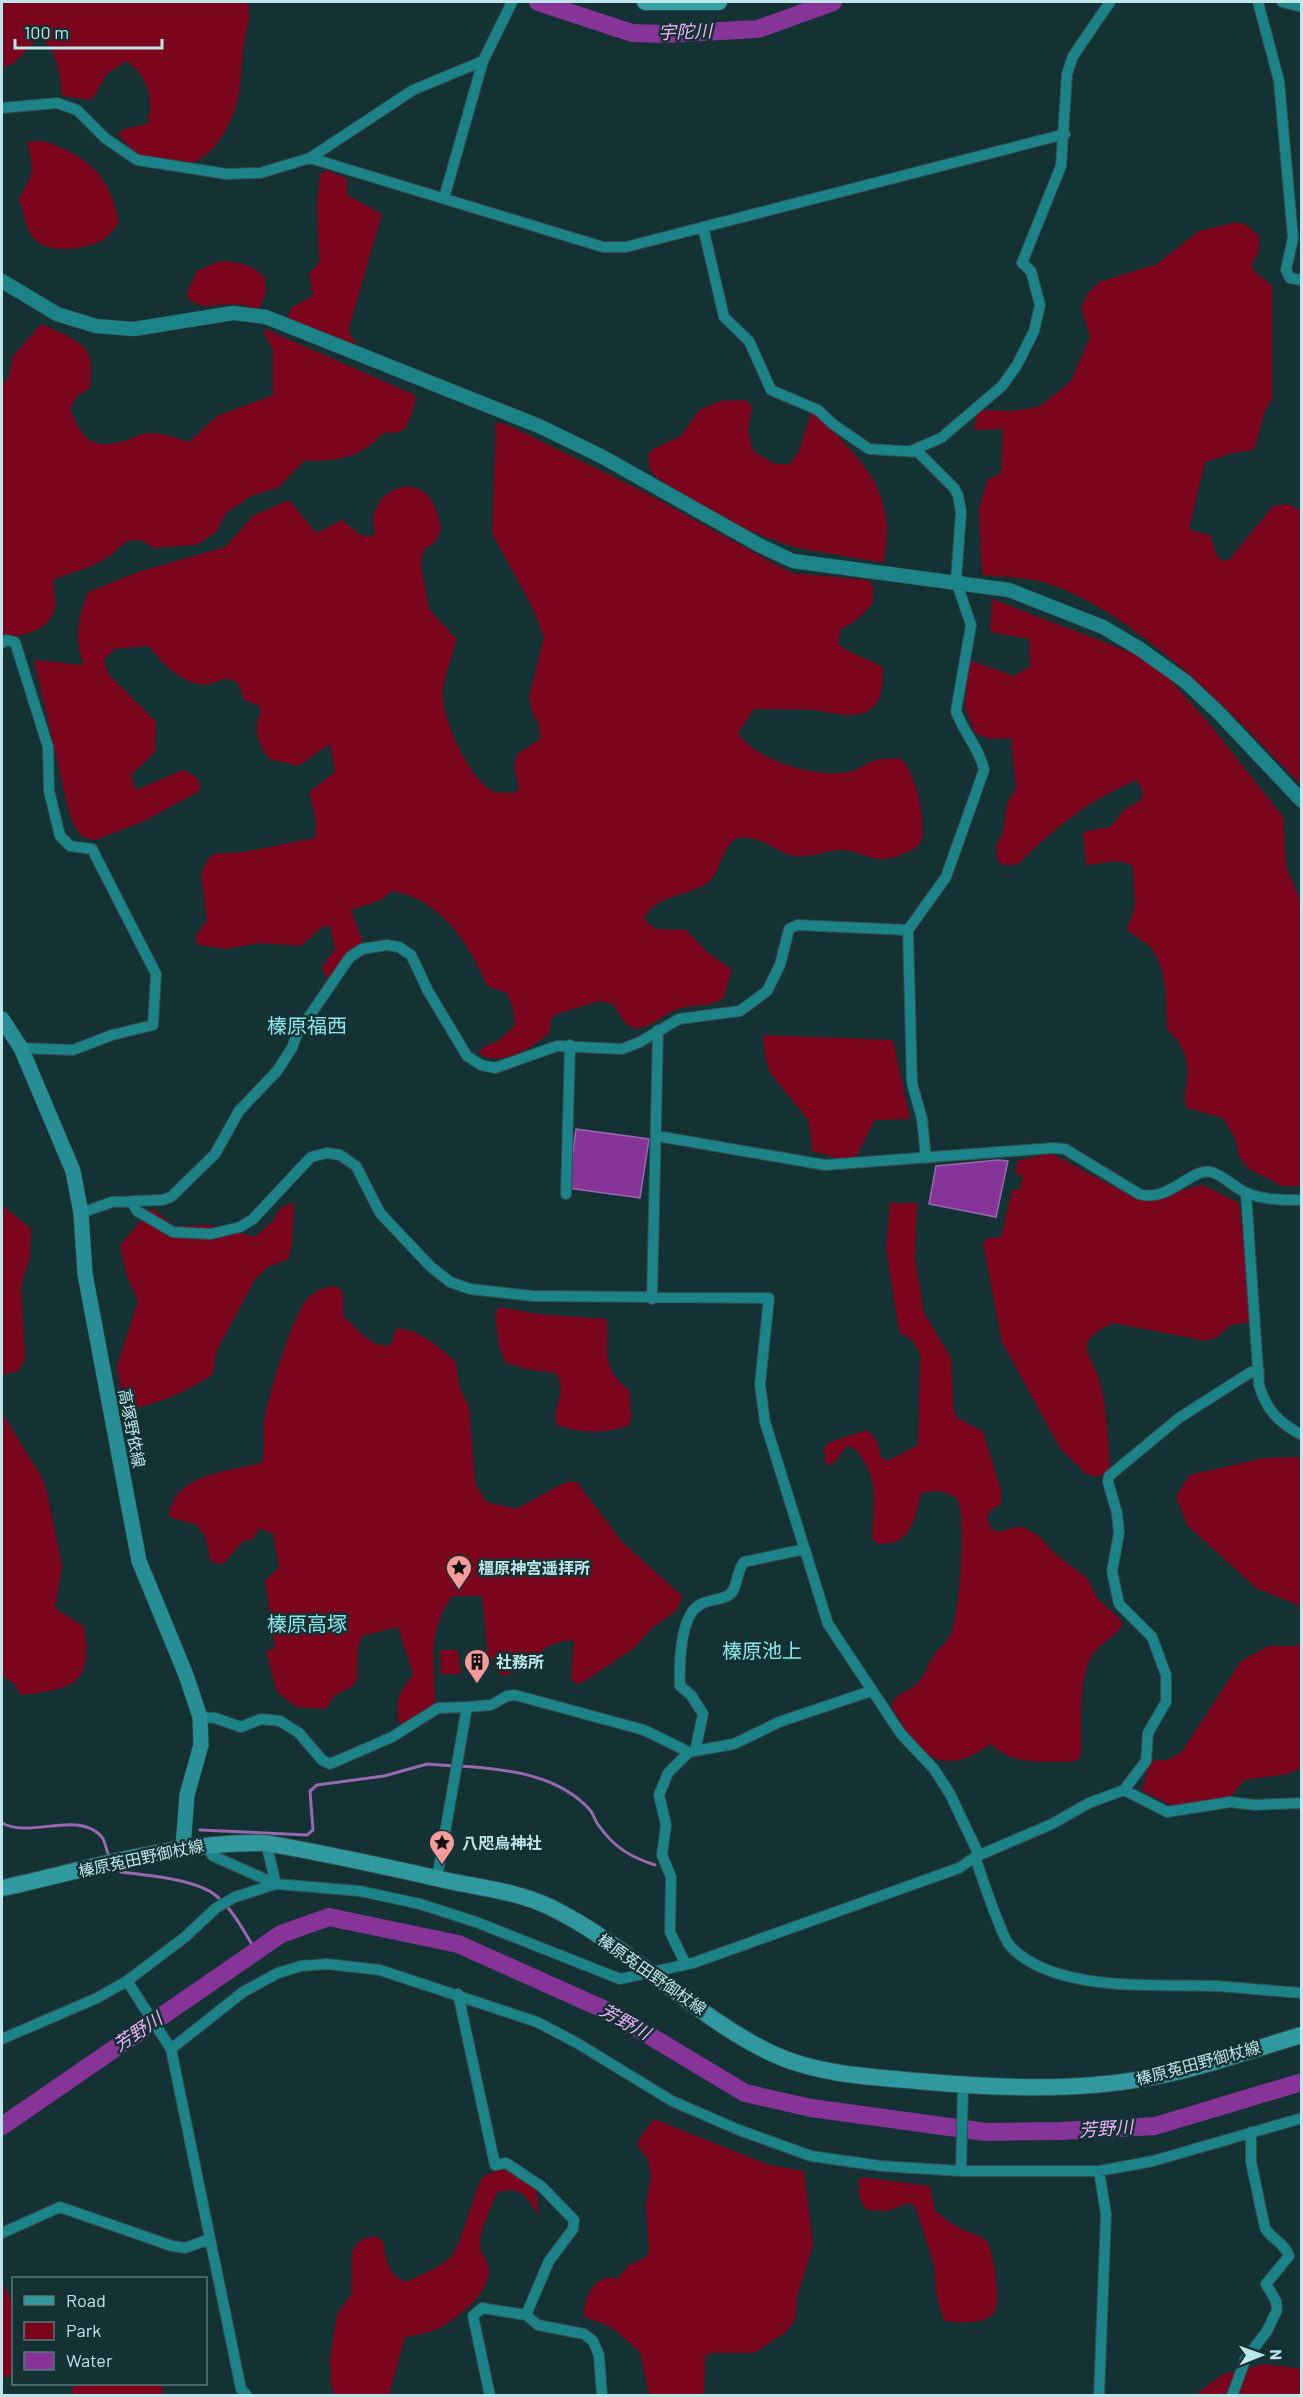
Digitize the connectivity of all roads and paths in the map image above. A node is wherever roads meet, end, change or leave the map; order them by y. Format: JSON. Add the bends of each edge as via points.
{"nodes":[{"id":1,"x":645,"y":2,"type":"edge"},
{"id":2,"x":719,"y":2,"type":"edge"},
{"id":3,"x":1110,"y":2,"type":"edge"},
{"id":4,"x":1258,"y":2,"type":"edge"},
{"id":5,"x":1282,"y":2,"type":"edge"},
{"id":6,"x":511,"y":4,"type":"edge"},
{"id":7,"x":1302,"y":7,"type":"edge"},
{"id":8,"x":483,"y":61,"type":"junction"},
{"id":9,"x":2,"y":108,"type":"edge"},
{"id":10,"x":1065,"y":134,"type":"junction"},
{"id":11,"x":310,"y":158,"type":"junction"},
{"id":12,"x":444,"y":198,"type":"junction"},
{"id":13,"x":703,"y":227,"type":"junction"},
{"id":14,"x":1302,"y":280,"type":"edge"},
{"id":15,"x":2,"y":281,"type":"edge"},
{"id":16,"x":913,"y":450,"type":"junction"},
{"id":17,"x":956,"y":581,"type":"junction"},
{"id":18,"x":2,"y":643,"type":"edge"},
{"id":19,"x":1302,"y":801,"type":"edge"},
{"id":20,"x":908,"y":930,"type":"junction"},
{"id":21,"x":2,"y":1022,"type":"edge"},
{"id":22,"x":658,"y":1030,"type":"junction"},
{"id":23,"x":570,"y":1046,"type":"junction"},
{"id":24,"x":21,"y":1048,"type":"junction"},
{"id":25,"x":657,"y":1136,"type":"junction"},
{"id":26,"x":926,"y":1158,"type":"junction"},
{"id":27,"x":1246,"y":1193,"type":"junction"},
{"id":28,"x":566,"y":1194,"type":"dead end"},
{"id":29,"x":1302,"y":1200,"type":"edge"},
{"id":30,"x":131,"y":1201,"type":"junction"},
{"id":31,"x":81,"y":1213,"type":"junction"},
{"id":32,"x":652,"y":1299,"type":"junction"},
{"id":33,"x":1259,"y":1371,"type":"junction"},
{"id":34,"x":1302,"y":1435,"type":"edge"},
{"id":35,"x":805,"y":1549,"type":"junction"},
{"id":36,"x":871,"y":1691,"type":"junction"},
{"id":37,"x":467,"y":1707,"type":"junction"},
{"id":38,"x":200,"y":1717,"type":"junction"},
{"id":39,"x":692,"y":1752,"type":"junction"},
{"id":40,"x":1124,"y":1790,"type":"junction"},
{"id":41,"x":1302,"y":1803,"type":"edge"},
{"id":42,"x":266,"y":1843,"type":"junction"},
{"id":43,"x":204,"y":1844,"type":"junction"},
{"id":44,"x":183,"y":1847,"type":"junction"},
{"id":45,"x":977,"y":1856,"type":"junction"},
{"id":46,"x":437,"y":1878,"type":"junction"},
{"id":47,"x":276,"y":1884,"type":"junction"},
{"id":48,"x":2,"y":1888,"type":"edge"},
{"id":49,"x":685,"y":1963,"type":"junction"},
{"id":50,"x":650,"y":1973,"type":"junction"},
{"id":51,"x":129,"y":1984,"type":"junction"},
{"id":52,"x":1302,"y":1993,"type":"edge"},
{"id":53,"x":458,"y":1994,"type":"junction"},
{"id":54,"x":1302,"y":2035,"type":"edge"},
{"id":55,"x":2,"y":2039,"type":"edge"},
{"id":56,"x":168,"y":2046,"type":"junction"},
{"id":57,"x":963,"y":2090,"type":"junction"},
{"id":58,"x":1302,"y":2118,"type":"edge"},
{"id":59,"x":1251,"y":2132,"type":"junction"},
{"id":60,"x":961,"y":2168,"type":"junction"},
{"id":61,"x":1099,"y":2171,"type":"junction"},
{"id":62,"x":2,"y":2233,"type":"edge"},
{"id":63,"x":210,"y":2240,"type":"junction"},
{"id":64,"x":526,"y":2314,"type":"junction"},
{"id":65,"x":247,"y":2396,"type":"edge"},
{"id":66,"x":490,"y":2396,"type":"edge"},
{"id":67,"x":602,"y":2396,"type":"edge"},
{"id":68,"x":1099,"y":2396,"type":"edge"},
{"id":69,"x":1232,"y":2396,"type":"edge"}],
"edges":[{"from":1,"to":2,"type":"highway"},
{"from":3,"to":10,"type":"street","via":[[1073,56],[1067,75]]},
{"from":4,"to":14,"type":"street","via":[[1279,81],[1293,238],[1286,270],[1290,278]]},
{"from":5,"to":7,"type":"street"},
{"from":6,"to":8,"type":"street"},
{"from":8,"to":11,"type":"street","via":[[412,90]]},
{"from":8,"to":12,"type":"street"},
{"from":9,"to":11,"type":"street","via":[[57,103],[77,110],[105,138],[137,159],[200,171],[260,173]]},
{"from":10,"to":13,"type":"street"},
{"from":10,"to":16,"type":"street","via":[[1060,166],[1022,263],[1030,271],[1040,305],[1034,331],[1002,386],[941,438]]},
{"from":11,"to":12,"type":"street"},
{"from":12,"to":13,"type":"street","via":[[603,247],[626,247]]},
{"from":13,"to":16,"type":"street","via":[[724,317],[749,341],[771,390],[818,410],[869,449]]},
{"from":15,"to":17,"type":"street","via":[[57,314],[96,326],[134,329],[233,313],[266,317],[539,426],[793,561]]},
{"from":16,"to":17,"type":"street","via":[[958,495],[961,512]]},
{"from":17,"to":19,"type":"street","via":[[1020,594],[1103,627],[1140,649],[1186,682]]},
{"from":17,"to":20,"type":"street","via":[[971,625],[956,711],[981,754],[984,770],[946,877]]},
{"from":18,"to":24,"type":"street","via":[[15,642],[48,747],[49,791],[60,836],[70,846],[92,849],[156,974],[153,1025],[73,1050]]},
{"from":20,"to":22,"type":"street","via":[[797,925],[789,929],[780,965],[767,992],[740,1011],[679,1019]]},
{"from":20,"to":26,"type":"street","via":[[912,1083],[922,1119]]},
{"from":21,"to":24,"type":"main road","name":"高塚野依線"},
{"from":22,"to":23,"type":"street","via":[[622,1049]]},
{"from":22,"to":25,"type":"street"},
{"from":23,"to":28,"type":"street"},
{"from":23,"to":30,"type":"street","via":[[557,1046],[495,1068],[481,1065],[467,1056],[411,955],[387,945],[362,949],[350,957],[297,1034],[277,1071],[239,1111],[215,1154],[199,1172],[171,1197]]},
{"from":24,"to":31,"type":"main road","name":"高塚野依線","via":[[73,1170]]},
{"from":25,"to":26,"type":"street","via":[[825,1165]]},
{"from":25,"to":32,"type":"street"},
{"from":26,"to":27,"type":"street","via":[[1065,1149],[1150,1197],[1211,1172]]},
{"from":27,"to":29,"type":"street","via":[[1275,1200]]},
{"from":27,"to":33,"type":"street"},
{"from":30,"to":31,"type":"street","via":[[112,1202]]},
{"from":30,"to":32,"type":"street","via":[[137,1211],[173,1232],[230,1229],[253,1219],[310,1157],[334,1154],[356,1166],[380,1213],[450,1282],[470,1289],[533,1296]]},
{"from":31,"to":38,"type":"main road","name":"高塚野依線","via":[[85,1274],[139,1561]]},
{"from":32,"to":35,"type":"street","via":[[769,1298],[760,1384],[765,1422]]},
{"from":33,"to":34,"type":"street","via":[[1264,1403],[1282,1425]]},
{"from":33,"to":40,"type":"street","via":[[1251,1372],[1179,1418],[1109,1476],[1119,1533],[1112,1571],[1119,1604],[1152,1637],[1166,1675],[1166,1702],[1148,1732],[1146,1761]]},
{"from":35,"to":36,"type":"street","via":[[828,1624]]},
{"from":35,"to":39,"type":"street","via":[[744,1563],[729,1596],[698,1605],[691,1614],[679,1668],[680,1686],[703,1714]]},
{"from":36,"to":39,"type":"street","via":[[778,1722],[734,1744]]},
{"from":36,"to":45,"type":"street","via":[[901,1734],[934,1769],[950,1794]]},
{"from":37,"to":38,"type":"street","via":[[438,1708],[392,1737],[330,1764],[299,1733],[280,1721],[261,1719],[241,1727]]},
{"from":37,"to":39,"type":"street","via":[[515,1695],[644,1730]]},
{"from":37,"to":46,"type":"street"},
{"from":38,"to":44,"type":"main road","name":"高塚野依線","via":[[201,1745],[186,1795]]},
{"from":39,"to":49,"type":"street","via":[[668,1773],[659,1795],[666,1825],[662,1855],[671,1876],[670,1932]]},
{"from":40,"to":41,"type":"street","via":[[1167,1812],[1230,1802]]},
{"from":40,"to":45,"type":"street"},
{"from":42,"to":43,"type":"main road","name":"榛原菟田野御杖線"},
{"from":42,"to":46,"type":"main road","name":"榛原菟田野御杖線"},
{"from":42,"to":47,"type":"street"},
{"from":43,"to":44,"type":"main road","name":"榛原菟田野御杖線"},
{"from":43,"to":47,"type":"street","via":[[213,1856]]},
{"from":44,"to":48,"type":"main road","name":"榛原菟田野御杖線"},
{"from":45,"to":49,"type":"street","via":[[958,1868]]},
{"from":45,"to":52,"type":"street","via":[[1009,1945],[1030,1962],[1094,1982]]},
{"from":46,"to":50,"type":"main road","name":"榛原菟田野御杖線","via":[[521,1896],[550,1907]]},
{"from":47,"to":50,"type":"street","via":[[360,1891],[420,1904],[620,1979]]},
{"from":47,"to":51,"type":"street","via":[[235,1897],[216,1908]]},
{"from":49,"to":50,"type":"street"},
{"from":50,"to":57,"type":"main road","name":"榛原菟田野御杖線","via":[[772,2053],[800,2063]]},
{"from":51,"to":55,"type":"street"},
{"from":51,"to":56,"type":"street"},
{"from":53,"to":56,"type":"street","via":[[380,1970],[327,1964],[301,1966],[278,1973],[243,1992]]},
{"from":53,"to":60,"type":"street","via":[[537,2022],[672,2101],[811,2156],[881,2166]]},
{"from":53,"to":64,"type":"street","via":[[495,2165],[506,2163],[542,2187],[574,2220],[569,2235],[549,2261]]},
{"from":54,"to":57,"type":"main road","name":"榛原菟田野御杖線","via":[[1156,2077],[1116,2083]]},
{"from":56,"to":63,"type":"street"},
{"from":57,"to":60,"type":"street"},
{"from":58,"to":59,"type":"street"},
{"from":59,"to":61,"type":"street","via":[[1153,2161]]},
{"from":59,"to":69,"type":"street","via":[[1251,2162],[1265,2228],[1285,2244],[1289,2256],[1268,2278],[1266,2284],[1277,2310],[1268,2331],[1245,2360]]},
{"from":60,"to":61,"type":"street"},
{"from":61,"to":68,"type":"street","via":[[1106,2214]]},
{"from":62,"to":63,"type":"street","via":[[60,2207],[172,2246],[185,2248]]},
{"from":63,"to":65,"type":"street","via":[[241,2389]]},
{"from":64,"to":66,"type":"street","via":[[482,2308],[473,2316]]},
{"from":64,"to":67,"type":"street","via":[[538,2325],[585,2334],[593,2340],[599,2355]]}]}
